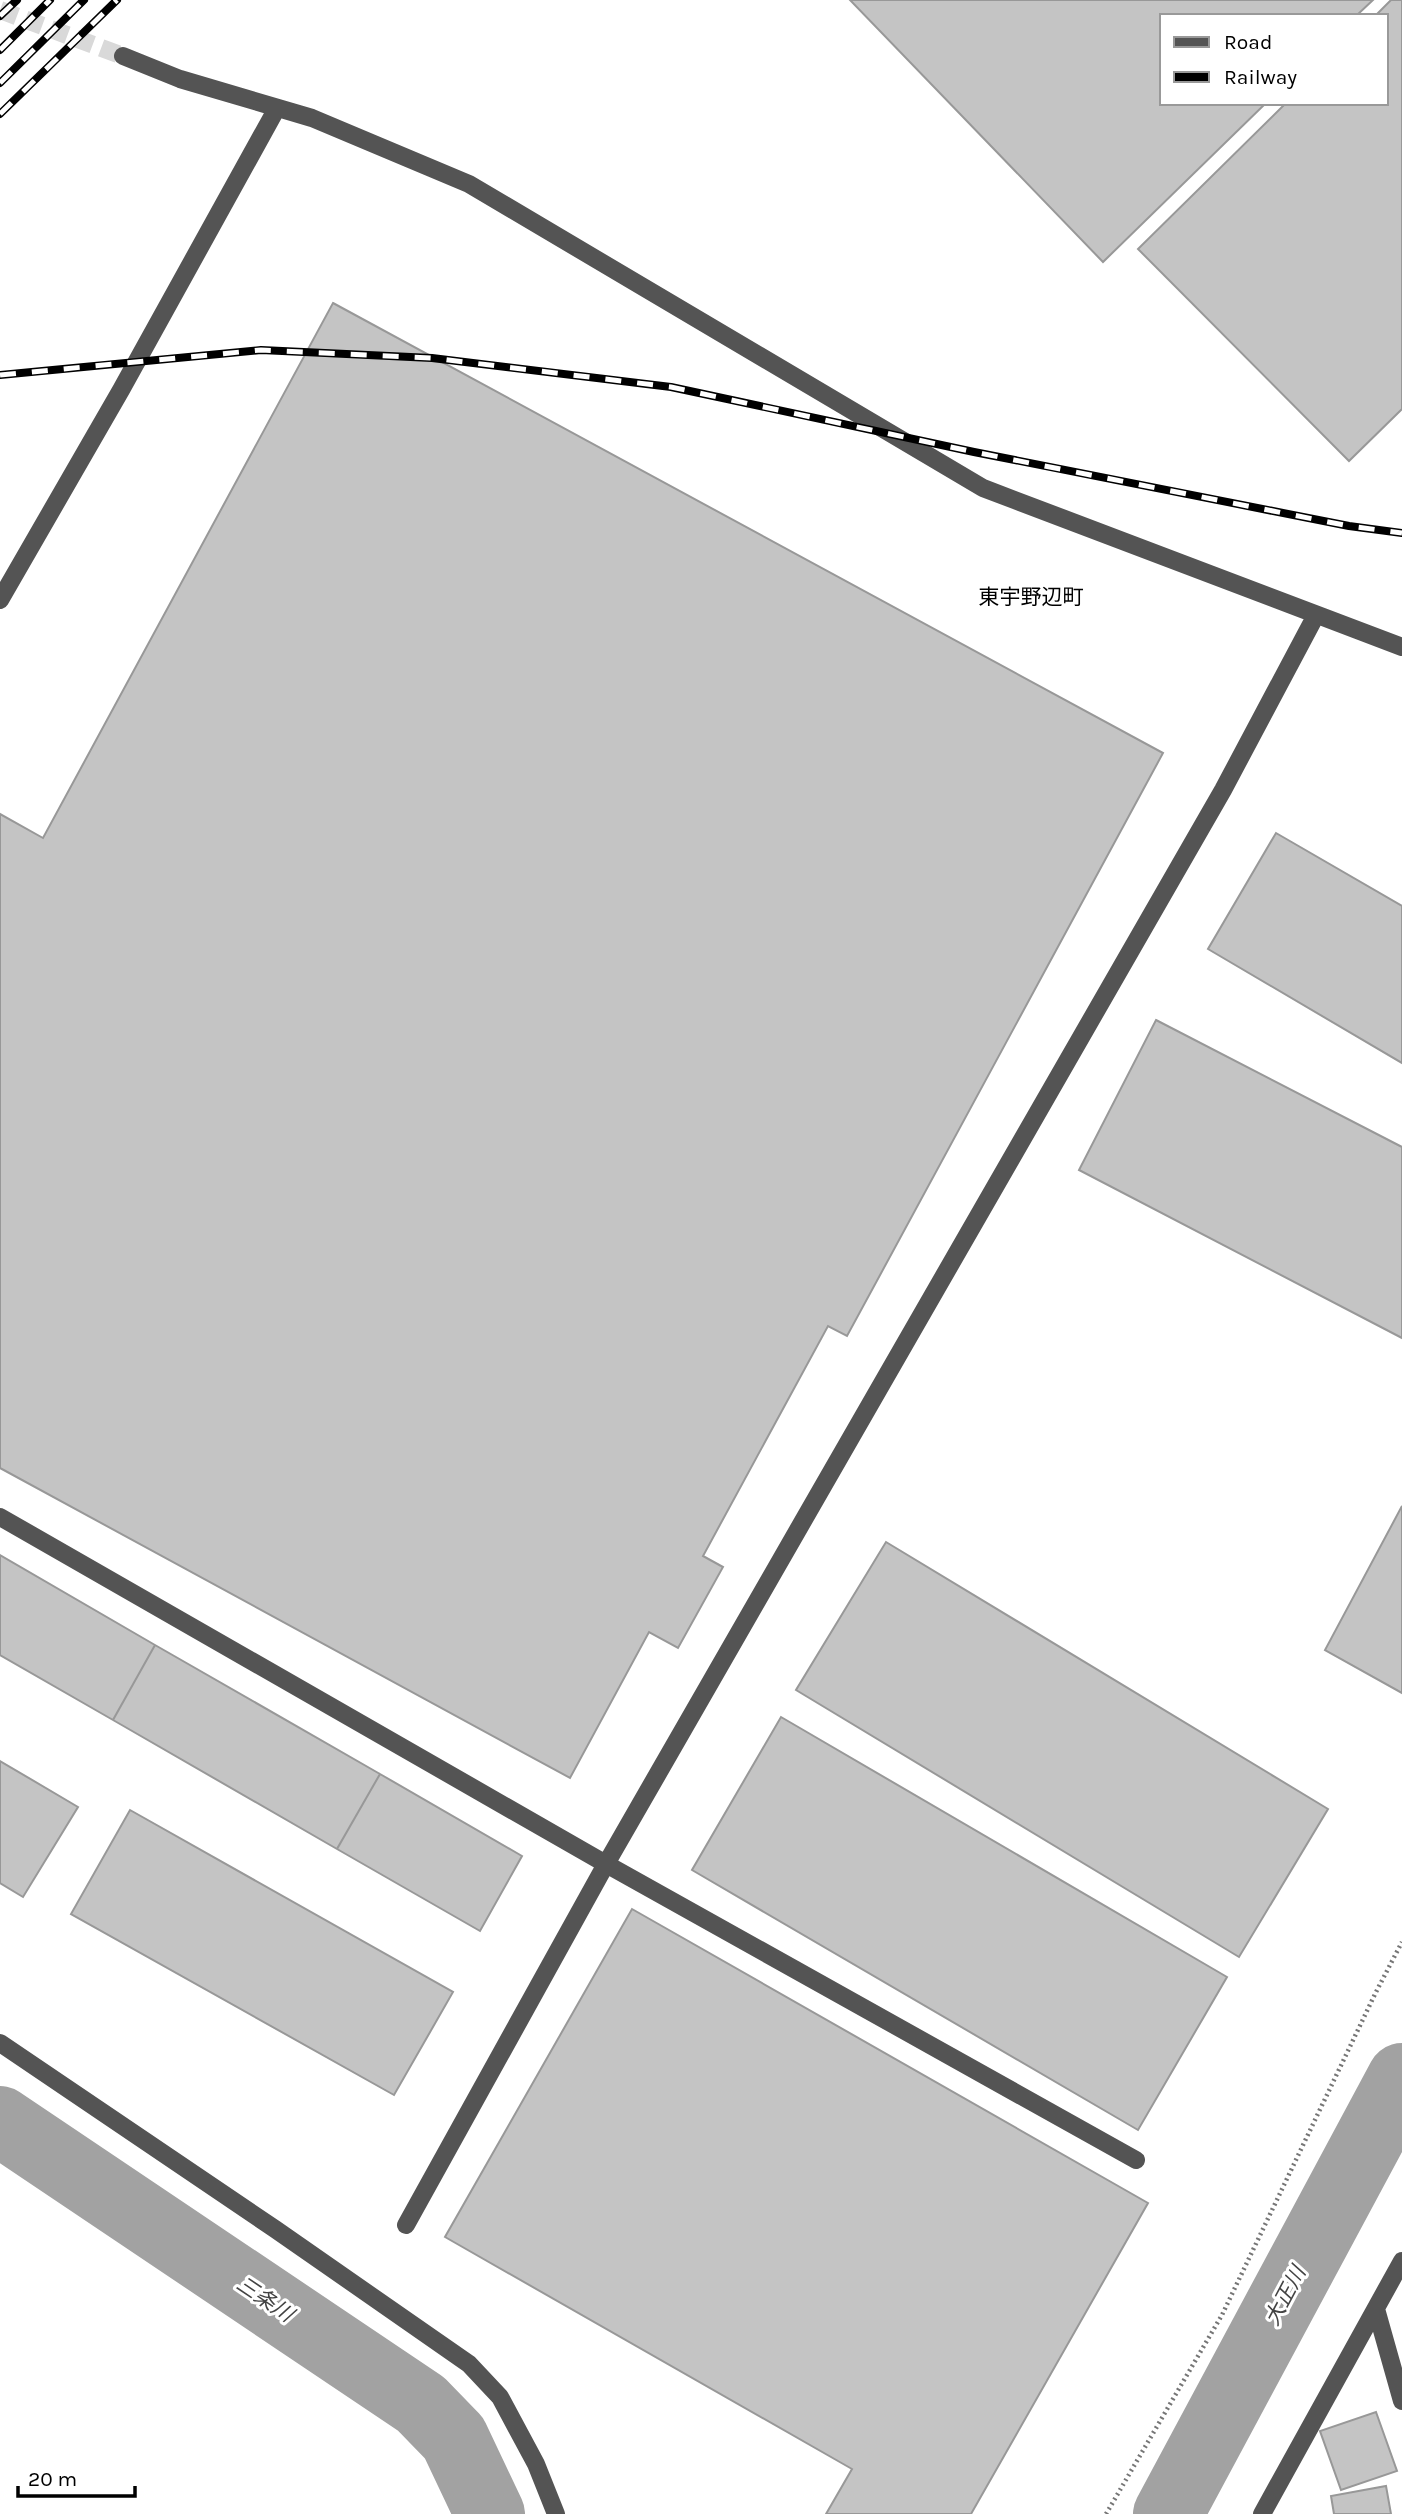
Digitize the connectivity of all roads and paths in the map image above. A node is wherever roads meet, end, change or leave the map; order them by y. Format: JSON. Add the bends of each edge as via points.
{"nodes":[{"id":1,"x":123,"y":56,"type":"tunnel mouth"},
{"id":2,"x":277,"y":108,"type":"junction"},
{"id":3,"x":0,"y":600,"type":"edge"},
{"id":4,"x":1315,"y":615,"type":"junction"},
{"id":5,"x":1402,"y":647,"type":"edge"},
{"id":6,"x":0,"y":1517,"type":"edge"},
{"id":7,"x":606,"y":1864,"type":"junction"},
{"id":8,"x":1402,"y":1942,"type":"edge"},
{"id":9,"x":0,"y":2043,"type":"edge"},
{"id":10,"x":1136,"y":2160,"type":"dead end"},
{"id":11,"x":406,"y":2225,"type":"dead end"},
{"id":12,"x":1402,"y":2261,"type":"edge"},
{"id":13,"x":1376,"y":2309,"type":"junction"},
{"id":14,"x":1402,"y":2401,"type":"edge"},
{"id":15,"x":556,"y":2514,"type":"edge"},
{"id":16,"x":1106,"y":2514,"type":"edge"},
{"id":17,"x":1262,"y":2514,"type":"edge"}],
"edges":[{"from":1,"to":2,"type":"street","via":[[180,79]]},
{"from":2,"to":3,"type":"street"},
{"from":2,"to":4,"type":"street","via":[[312,118],[469,184],[983,488]]},
{"from":4,"to":5,"type":"street"},
{"from":4,"to":7,"type":"street","via":[[1223,790]]},
{"from":6,"to":7,"type":"street"},
{"from":7,"to":10,"type":"street"},
{"from":7,"to":11,"type":"street"},
{"from":8,"to":16,"type":"path","via":[[1222,2315]]},
{"from":9,"to":15,"type":"street","via":[[469,2364],[500,2397],[536,2464]]},
{"from":12,"to":13,"type":"street"},
{"from":13,"to":14,"type":"street"},
{"from":13,"to":17,"type":"street"}]}
